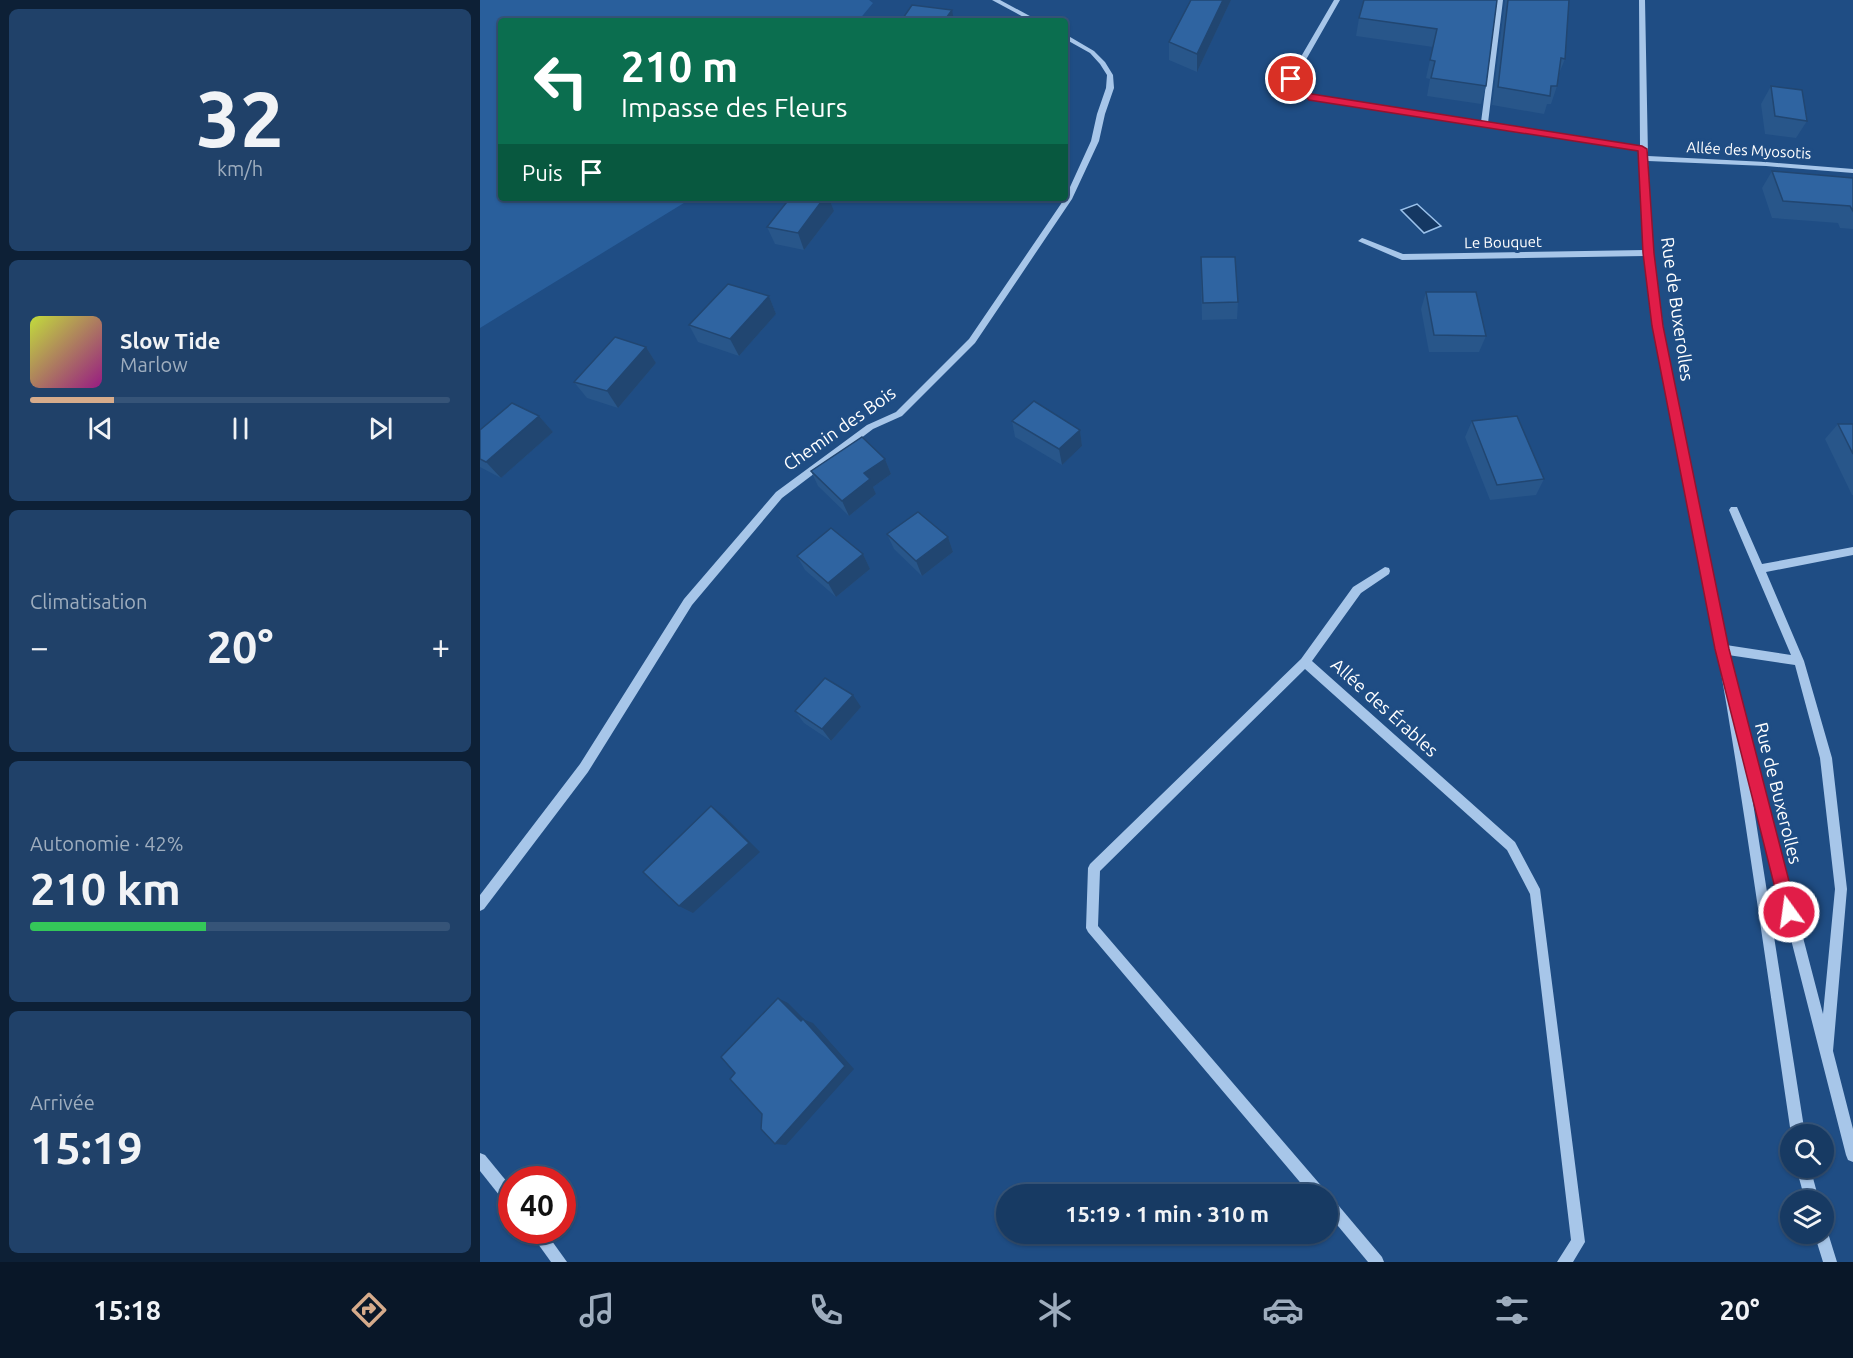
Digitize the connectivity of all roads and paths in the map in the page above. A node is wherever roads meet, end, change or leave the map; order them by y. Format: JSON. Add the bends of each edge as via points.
{"nodes":[{"id":1,"x":995,"y":0,"type":"edge"},
{"id":2,"x":1337,"y":0,"type":"edge"},
{"id":3,"x":1500,"y":0,"type":"edge"},
{"id":4,"x":1642,"y":0,"type":"edge"},
{"id":5,"x":1030,"y":18,"type":"edge"},
{"id":6,"x":1068,"y":38,"type":"edge"},
{"id":7,"x":1484,"y":124,"type":"junction"},
{"id":8,"x":1643,"y":153,"type":"junction"},
{"id":9,"x":1853,"y":171,"type":"edge"},
{"id":10,"x":1068,"y":197,"type":"edge"},
{"id":11,"x":1065,"y":201,"type":"edge"},
{"id":12,"x":1362,"y":241,"type":"dead end"},
{"id":13,"x":1648,"y":253,"type":"junction"},
{"id":14,"x":1734,"y":510,"type":"dead end"},
{"id":15,"x":1853,"y":551,"type":"edge"},
{"id":16,"x":1759,"y":569,"type":"junction"},
{"id":17,"x":1385,"y":571,"type":"dead end"},
{"id":18,"x":1722,"y":649,"type":"junction"},
{"id":19,"x":1305,"y":662,"type":"junction"},
{"id":20,"x":1799,"y":662,"type":"junction"},
{"id":21,"x":480,"y":905,"type":"edge"},
{"id":22,"x":1826,"y":1052,"type":"junction"},
{"id":23,"x":1796,"y":1124,"type":"edge"},
{"id":24,"x":1853,"y":1155,"type":"edge"},
{"id":25,"x":480,"y":1160,"type":"edge"},
{"id":26,"x":498,"y":1182,"type":"edge"},
{"id":27,"x":1310,"y":1184,"type":"edge"},
{"id":28,"x":1338,"y":1215,"type":"edge"},
{"id":29,"x":546,"y":1244,"type":"edge"},
{"id":30,"x":1824,"y":1244,"type":"edge"},
{"id":31,"x":560,"y":1262,"type":"edge"},
{"id":32,"x":1377,"y":1262,"type":"edge"},
{"id":33,"x":1564,"y":1262,"type":"edge"},
{"id":34,"x":1830,"y":1262,"type":"edge"}],
"edges":[{"from":1,"to":5,"type":"street"},
{"from":2,"to":7,"type":"street","name":"Allée des Myosotis","via":[[1291,79],[1309,97]]},
{"from":3,"to":7,"type":"street"},
{"from":4,"to":8,"type":"street","name":"Rue de Buxerolles"},
{"from":6,"to":10,"type":"street","name":"Chemin des Bois","via":[[1103,63],[1110,75],[1110,88],[1095,141]]},
{"from":7,"to":8,"type":"street","name":"Allée des Myosotis"},
{"from":8,"to":9,"type":"street","name":"Allée des Myosotis"},
{"from":8,"to":13,"type":"street","name":"Rue de Buxerolles"},
{"from":11,"to":21,"type":"street","name":"Chemin des Bois","via":[[972,341],[899,414],[870,427],[779,495],[688,602],[584,768]]},
{"from":12,"to":13,"type":"street","name":"Le Bouquet","via":[[1402,257]]},
{"from":13,"to":18,"type":"street","name":"Rue de Buxerolles","via":[[1657,326]]},
{"from":14,"to":16,"type":"street"},
{"from":15,"to":16,"type":"street"},
{"from":16,"to":20,"type":"street"},
{"from":17,"to":19,"type":"street","via":[[1357,590]]},
{"from":18,"to":20,"type":"street"},
{"from":18,"to":22,"type":"street","name":"Rue de Buxerolles"},
{"from":18,"to":23,"type":"street","name":"Rue de Buxerolles"},
{"from":19,"to":27,"type":"street","name":"Allée des Érables","via":[[1094,868],[1092,928]]},
{"from":19,"to":33,"type":"street","name":"Allée des Érables","via":[[1511,846],[1536,893],[1578,1242]]},
{"from":20,"to":22,"type":"street","via":[[1826,758],[1841,889]]},
{"from":22,"to":24,"type":"street","name":"Rue de Buxerolles"},
{"from":25,"to":26,"type":"street"},
{"from":28,"to":32,"type":"street"},
{"from":29,"to":31,"type":"street"},
{"from":30,"to":34,"type":"street"}]}
